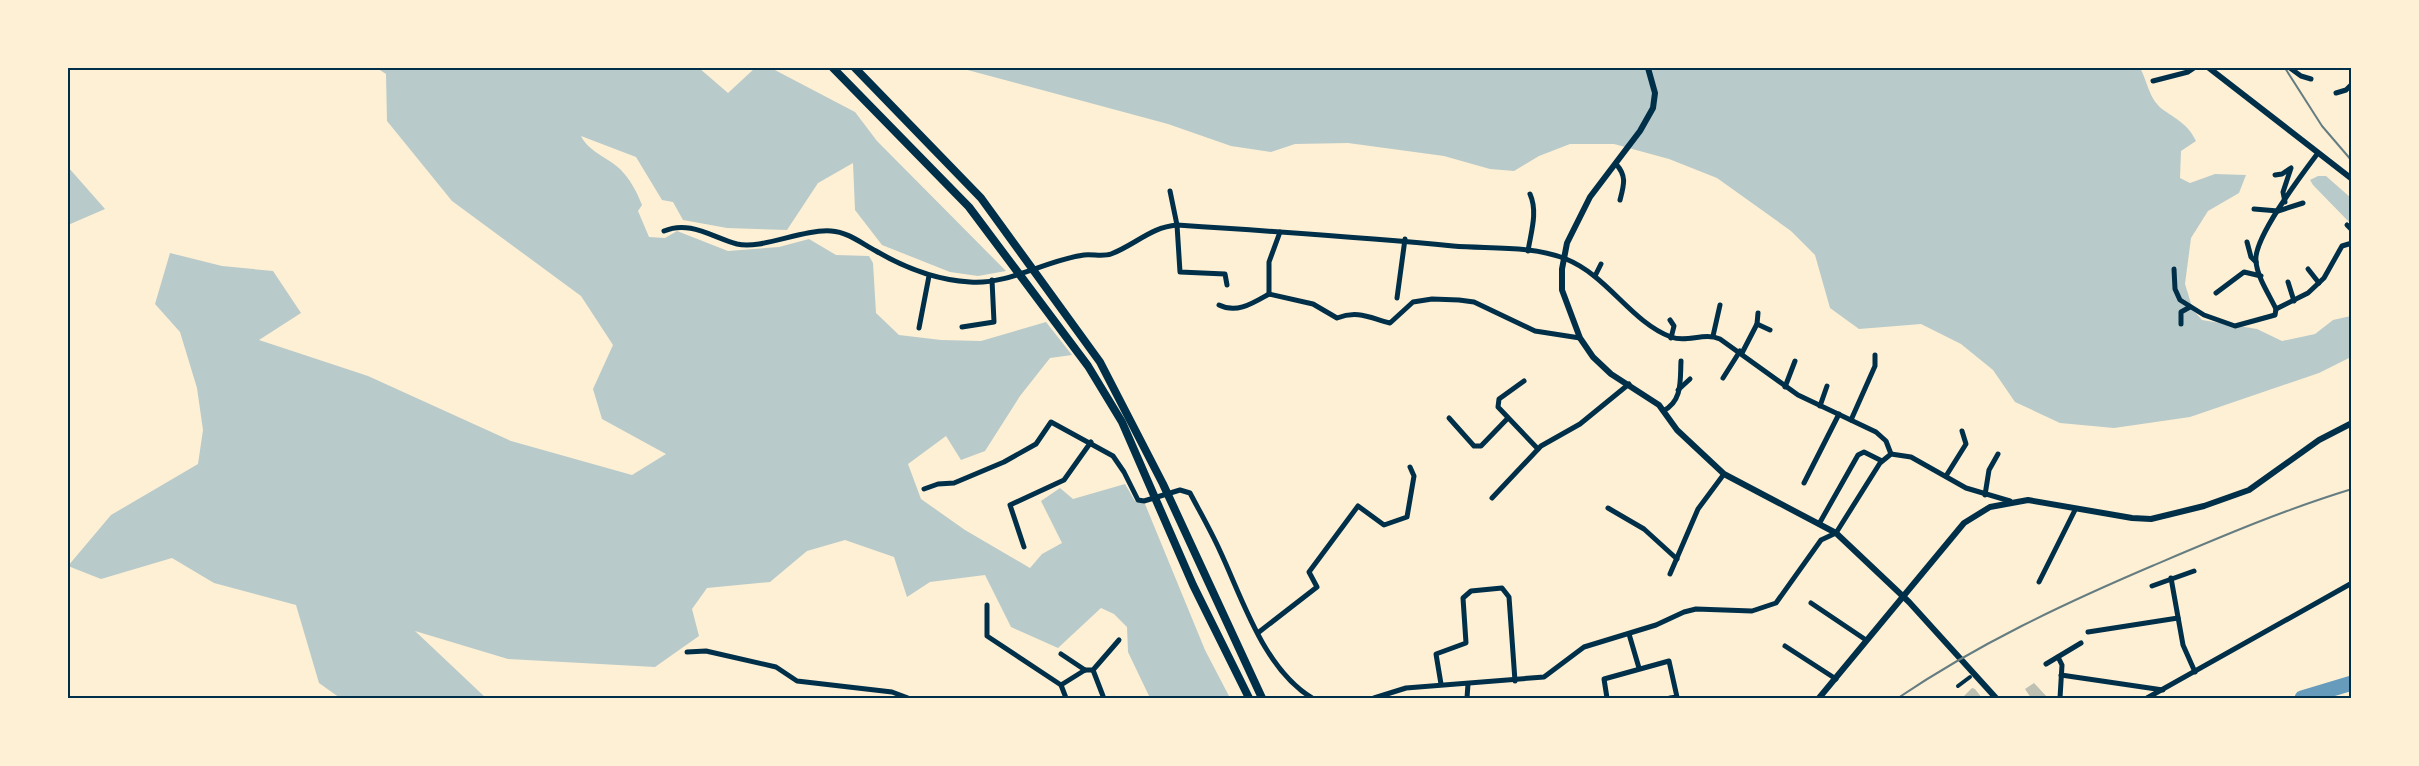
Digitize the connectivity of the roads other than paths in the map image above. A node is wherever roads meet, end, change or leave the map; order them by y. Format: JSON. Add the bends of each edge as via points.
{"nodes":[{"id":1,"x":833,"y":68,"type":"edge"},
{"id":2,"x":855,"y":68,"type":"edge"},
{"id":3,"x":1648,"y":68,"type":"edge"},
{"id":4,"x":2194,"y":68,"type":"edge"},
{"id":5,"x":2210,"y":68,"type":"edge"},
{"id":6,"x":2290,"y":68,"type":"edge"},
{"id":7,"x":2311,"y":79,"type":"dead end"},
{"id":8,"x":2153,"y":81,"type":"dead end"},
{"id":9,"x":2352,"y":84,"type":"edge"},
{"id":10,"x":2336,"y":93,"type":"dead end"},
{"id":11,"x":2318,"y":153,"type":"junction"},
{"id":12,"x":1616,"y":164,"type":"junction"},
{"id":13,"x":2275,"y":175,"type":"dead end"},
{"id":14,"x":2352,"y":179,"type":"edge"},
{"id":15,"x":1170,"y":191,"type":"dead end"},
{"id":16,"x":1530,"y":194,"type":"dead end"},
{"id":17,"x":1620,"y":200,"type":"dead end"},
{"id":18,"x":2285,"y":202,"type":"junction"},
{"id":19,"x":2303,"y":203,"type":"dead end"},
{"id":20,"x":2254,"y":210,"type":"dead end"},
{"id":21,"x":2278,"y":211,"type":"junction"},
{"id":22,"x":1177,"y":225,"type":"junction"},
{"id":23,"x":664,"y":231,"type":"dead end"},
{"id":24,"x":1280,"y":232,"type":"junction"},
{"id":25,"x":1405,"y":239,"type":"junction"},
{"id":26,"x":2247,"y":242,"type":"dead end"},
{"id":27,"x":2351,"y":242,"type":"edge"},
{"id":28,"x":1528,"y":250,"type":"junction"},
{"id":29,"x":1564,"y":258,"type":"junction"},
{"id":30,"x":2256,"y":262,"type":"junction"},
{"id":31,"x":1600,"y":264,"type":"dead end"},
{"id":32,"x":2174,"y":269,"type":"dead end"},
{"id":33,"x":2308,"y":269,"type":"dead end"},
{"id":34,"x":929,"y":276,"type":"junction"},
{"id":35,"x":1595,"y":276,"type":"junction"},
{"id":36,"x":2260,"y":276,"type":"junction"},
{"id":37,"x":992,"y":280,"type":"junction"},
{"id":38,"x":2288,"y":282,"type":"dead end"},
{"id":39,"x":2319,"y":283,"type":"junction"},
{"id":40,"x":1227,"y":285,"type":"dead end"},
{"id":41,"x":2216,"y":293,"type":"dead end"},
{"id":42,"x":1269,"y":294,"type":"junction"},
{"id":43,"x":1398,"y":298,"type":"dead end"},
{"id":44,"x":2294,"y":301,"type":"junction"},
{"id":45,"x":1219,"y":305,"type":"dead end"},
{"id":46,"x":1720,"y":305,"type":"dead end"},
{"id":47,"x":2190,"y":308,"type":"junction"},
{"id":48,"x":2276,"y":309,"type":"junction"},
{"id":49,"x":1758,"y":313,"type":"dead end"},
{"id":50,"x":1670,"y":320,"type":"dead end"},
{"id":51,"x":1757,"y":324,"type":"junction"},
{"id":52,"x":2181,"y":324,"type":"dead end"},
{"id":53,"x":962,"y":327,"type":"dead end"},
{"id":54,"x":919,"y":328,"type":"dead end"},
{"id":55,"x":1770,"y":330,"type":"dead end"},
{"id":56,"x":1713,"y":336,"type":"junction"},
{"id":57,"x":1580,"y":338,"type":"junction"},
{"id":58,"x":1671,"y":338,"type":"junction"},
{"id":59,"x":1741,"y":352,"type":"junction"},
{"id":60,"x":1875,"y":355,"type":"dead end"},
{"id":61,"x":1681,"y":361,"type":"dead end"},
{"id":62,"x":1795,"y":361,"type":"dead end"},
{"id":63,"x":1723,"y":378,"type":"dead end"},
{"id":64,"x":1690,"y":379,"type":"dead end"},
{"id":65,"x":1524,"y":381,"type":"dead end"},
{"id":66,"x":1629,"y":384,"type":"junction"},
{"id":67,"x":1827,"y":386,"type":"dead end"},
{"id":68,"x":1785,"y":387,"type":"junction"},
{"id":69,"x":1678,"y":390,"type":"junction"},
{"id":70,"x":1820,"y":405,"type":"junction"},
{"id":71,"x":1663,"y":411,"type":"junction"},
{"id":72,"x":1839,"y":414,"type":"junction"},
{"id":73,"x":1449,"y":417,"type":"dead end"},
{"id":74,"x":1508,"y":418,"type":"junction"},
{"id":75,"x":1851,"y":420,"type":"junction"},
{"id":76,"x":2352,"y":423,"type":"edge"},
{"id":77,"x":1962,"y":431,"type":"dead end"},
{"id":78,"x":1090,"y":442,"type":"junction"},
{"id":79,"x":1538,"y":449,"type":"junction"},
{"id":80,"x":1891,"y":454,"type":"junction"},
{"id":81,"x":1998,"y":454,"type":"dead end"},
{"id":82,"x":1882,"y":461,"type":"junction"},
{"id":83,"x":1410,"y":467,"type":"dead end"},
{"id":84,"x":1724,"y":474,"type":"junction"},
{"id":85,"x":1946,"y":476,"type":"junction"},
{"id":86,"x":1804,"y":483,"type":"dead end"},
{"id":87,"x":924,"y":489,"type":"dead end"},
{"id":88,"x":1168,"y":494,"type":"junction"},
{"id":89,"x":1984,"y":495,"type":"junction"},
{"id":90,"x":1155,"y":497,"type":"junction"},
{"id":91,"x":1492,"y":498,"type":"dead end"},
{"id":92,"x":2010,"y":501,"type":"junction"},
{"id":93,"x":1608,"y":508,"type":"dead end"},
{"id":94,"x":2075,"y":510,"type":"junction"},
{"id":95,"x":1819,"y":524,"type":"junction"},
{"id":96,"x":1836,"y":533,"type":"junction"},
{"id":97,"x":1024,"y":547,"type":"dead end"},
{"id":98,"x":1677,"y":559,"type":"junction"},
{"id":99,"x":2194,"y":571,"type":"dead end"},
{"id":100,"x":1670,"y":574,"type":"dead end"},
{"id":101,"x":2171,"y":578,"type":"junction"},
{"id":102,"x":2039,"y":582,"type":"dead end"},
{"id":103,"x":2352,"y":583,"type":"edge"},
{"id":104,"x":2152,"y":586,"type":"dead end"},
{"id":105,"x":1902,"y":595,"type":"junction"},
{"id":106,"x":1811,"y":603,"type":"dead end"},
{"id":107,"x":987,"y":605,"type":"dead end"},
{"id":108,"x":2178,"y":618,"type":"junction"},
{"id":109,"x":1259,"y":632,"type":"junction"},
{"id":110,"x":2088,"y":632,"type":"dead end"},
{"id":111,"x":1629,"y":634,"type":"junction"},
{"id":112,"x":1119,"y":640,"type":"dead end"},
{"id":113,"x":1866,"y":640,"type":"junction"},
{"id":114,"x":2081,"y":643,"type":"dead end"},
{"id":115,"x":1785,"y":646,"type":"dead end"},
{"id":116,"x":687,"y":652,"type":"dead end"},
{"id":117,"x":1061,"y":654,"type":"dead end"},
{"id":118,"x":2058,"y":657,"type":"junction"},
{"id":119,"x":2046,"y":664,"type":"dead end"},
{"id":120,"x":1639,"y":668,"type":"junction"},
{"id":121,"x":1085,"y":670,"type":"junction"},
{"id":122,"x":1093,"y":670,"type":"junction"},
{"id":123,"x":2195,"y":672,"type":"junction"},
{"id":124,"x":2061,"y":675,"type":"junction"},
{"id":125,"x":1970,"y":677,"type":"dead end"},
{"id":126,"x":1836,"y":679,"type":"junction"},
{"id":127,"x":1515,"y":681,"type":"junction"},
{"id":128,"x":1441,"y":684,"type":"junction"},
{"id":129,"x":1468,"y":684,"type":"junction"},
{"id":130,"x":1061,"y":685,"type":"junction"},
{"id":131,"x":1958,"y":686,"type":"dead end"},
{"id":132,"x":2165,"y":690,"type":"junction"},
{"id":133,"x":1102,"y":696,"type":"dead end"},
{"id":134,"x":908,"y":699,"type":"edge"},
{"id":135,"x":1066,"y":699,"type":"edge"},
{"id":136,"x":1249,"y":699,"type":"edge"},
{"id":137,"x":1262,"y":699,"type":"edge"},
{"id":138,"x":1312,"y":699,"type":"edge"},
{"id":139,"x":1374,"y":699,"type":"edge"},
{"id":140,"x":1467,"y":699,"type":"edge"},
{"id":141,"x":1607,"y":699,"type":"edge"},
{"id":142,"x":1670,"y":699,"type":"edge"},
{"id":143,"x":1819,"y":699,"type":"edge"},
{"id":144,"x":1996,"y":699,"type":"edge"},
{"id":145,"x":2060,"y":699,"type":"edge"},
{"id":146,"x":2147,"y":699,"type":"edge"}],
"edges":[{"from":1,"to":90,"type":"highway","via":[[969,207],[1002,250],[1088,366],[1122,422]]},
{"from":2,"to":88,"type":"highway","via":[[981,198],[1065,312],[1125,406]]},
{"from":3,"to":12,"type":"street","via":[[1655,93],[1653,108]]},
{"from":4,"to":8,"type":"street"},
{"from":5,"to":11,"type":"street"},
{"from":6,"to":7,"type":"street"},
{"from":9,"to":10,"type":"street"},
{"from":11,"to":14,"type":"street"},
{"from":11,"to":18,"type":"street"},
{"from":12,"to":17,"type":"street","via":[[1625,179]]},
{"from":12,"to":29,"type":"street","via":[[1581,212]]},
{"from":13,"to":18,"type":"street","via":[[2291,168],[2283,192]]},
{"from":15,"to":22,"type":"street"},
{"from":16,"to":28,"type":"street","via":[[1534,204]]},
{"from":18,"to":21,"type":"street"},
{"from":19,"to":21,"type":"street"},
{"from":20,"to":21,"type":"street"},
{"from":21,"to":30,"type":"street","via":[[2257,246]]},
{"from":22,"to":24,"type":"street"},
{"from":22,"to":37,"type":"street","via":[[1162,226],[1110,255],[1085,255]]},
{"from":22,"to":40,"type":"street","via":[[1180,272],[1225,274]]},
{"from":23,"to":34,"type":"street","via":[[675,226],[708,232],[739,244],[768,242],[807,231],[845,233]]},
{"from":24,"to":25,"type":"street"},
{"from":24,"to":42,"type":"street","via":[[1269,262]]},
{"from":25,"to":28,"type":"street"},
{"from":25,"to":43,"type":"street"},
{"from":26,"to":30,"type":"street"},
{"from":27,"to":39,"type":"street","via":[[2342,246]]},
{"from":28,"to":29,"type":"street"},
{"from":29,"to":35,"type":"street"},
{"from":29,"to":57,"type":"street","via":[[1564,301]]},
{"from":30,"to":36,"type":"street"},
{"from":31,"to":35,"type":"street"},
{"from":32,"to":47,"type":"street","via":[[2175,289]]},
{"from":33,"to":39,"type":"street"},
{"from":34,"to":37,"type":"street","via":[[971,283]]},
{"from":34,"to":54,"type":"street"},
{"from":35,"to":58,"type":"street","via":[[1645,321]]},
{"from":36,"to":41,"type":"street","via":[[2244,272]]},
{"from":36,"to":48,"type":"street"},
{"from":37,"to":53,"type":"street","via":[[994,322]]},
{"from":38,"to":44,"type":"street"},
{"from":39,"to":44,"type":"street"},
{"from":42,"to":45,"type":"street","via":[[1238,309]]},
{"from":42,"to":57,"type":"street","via":[[1313,304],[1337,318],[1368,315],[1390,323],[1413,302],[1474,302],[1535,331]]},
{"from":44,"to":48,"type":"street"},
{"from":46,"to":56,"type":"street"},
{"from":47,"to":48,"type":"street","via":[[2235,326],[2275,315]]},
{"from":47,"to":52,"type":"street","via":[[2181,312]]},
{"from":49,"to":51,"type":"street"},
{"from":50,"to":58,"type":"street","via":[[1674,326]]},
{"from":51,"to":55,"type":"street"},
{"from":51,"to":59,"type":"street"},
{"from":56,"to":58,"type":"street"},
{"from":56,"to":59,"type":"street"},
{"from":57,"to":66,"type":"street","via":[[1593,357]]},
{"from":59,"to":63,"type":"street"},
{"from":59,"to":68,"type":"street"},
{"from":60,"to":75,"type":"street","via":[[1875,366]]},
{"from":61,"to":69,"type":"street"},
{"from":62,"to":68,"type":"street"},
{"from":64,"to":69,"type":"street"},
{"from":65,"to":74,"type":"street","via":[[1499,399],[1498,407]]},
{"from":66,"to":71,"type":"street"},
{"from":66,"to":79,"type":"street","via":[[1586,420]]},
{"from":67,"to":70,"type":"street"},
{"from":68,"to":70,"type":"street"},
{"from":69,"to":71,"type":"street","via":[[1675,404]]},
{"from":70,"to":72,"type":"street"},
{"from":71,"to":84,"type":"street","via":[[1677,430]]},
{"from":72,"to":75,"type":"street"},
{"from":72,"to":86,"type":"street"},
{"from":73,"to":74,"type":"street","via":[[1474,446],[1481,446]]},
{"from":74,"to":79,"type":"street"},
{"from":75,"to":80,"type":"street","via":[[1882,437]]},
{"from":76,"to":94,"type":"street","via":[[2319,440],[2230,499],[2151,519]]},
{"from":77,"to":85,"type":"street","via":[[1966,444]]},
{"from":78,"to":87,"type":"street","via":[[1051,422],[1036,444],[1004,462],[954,483]]},
{"from":78,"to":90,"type":"street","via":[[1113,456],[1138,500]]},
{"from":78,"to":97,"type":"street","via":[[1064,480],[1010,505]]},
{"from":79,"to":91,"type":"street"},
{"from":80,"to":82,"type":"street"},
{"from":80,"to":85,"type":"street","via":[[1911,457]]},
{"from":81,"to":89,"type":"street","via":[[1989,470]]},
{"from":82,"to":95,"type":"street","via":[[1864,452],[1858,455]]},
{"from":82,"to":96,"type":"street"},
{"from":83,"to":109,"type":"street","via":[[1414,476],[1407,517],[1384,525],[1358,506],[1309,572],[1317,587]]},
{"from":84,"to":95,"type":"street"},
{"from":84,"to":98,"type":"street","via":[[1698,509]]},
{"from":85,"to":89,"type":"street"},
{"from":88,"to":90,"type":"street"},
{"from":88,"to":109,"type":"street","via":[[1180,490],[1190,493]]},
{"from":88,"to":137,"type":"highway"},
{"from":89,"to":92,"type":"street"},
{"from":90,"to":136,"type":"highway"},
{"from":92,"to":94,"type":"street","via":[[2028,500]]},
{"from":92,"to":105,"type":"street","via":[[1990,507],[1964,524]]},
{"from":93,"to":98,"type":"street","via":[[1644,529]]},
{"from":94,"to":102,"type":"street"},
{"from":95,"to":96,"type":"street"},
{"from":96,"to":105,"type":"street"},
{"from":96,"to":111,"type":"street","via":[[1821,540],[1776,603],[1752,611],[1696,609]]},
{"from":98,"to":100,"type":"street"},
{"from":99,"to":101,"type":"street"},
{"from":101,"to":104,"type":"street"},
{"from":101,"to":108,"type":"street"},
{"from":103,"to":123,"type":"street"},
{"from":105,"to":113,"type":"street"},
{"from":105,"to":144,"type":"street"},
{"from":106,"to":113,"type":"street"},
{"from":107,"to":130,"type":"street","via":[[987,636]]},
{"from":108,"to":110,"type":"street"},
{"from":108,"to":123,"type":"street","via":[[2183,645]]},
{"from":109,"to":138,"type":"street","via":[[1280,670]]},
{"from":111,"to":120,"type":"street"},
{"from":111,"to":127,"type":"street","via":[[1584,647],[1544,677]]},
{"from":112,"to":122,"type":"street"},
{"from":113,"to":126,"type":"street"},
{"from":114,"to":118,"type":"street"},
{"from":115,"to":126,"type":"street"},
{"from":116,"to":134,"type":"street","via":[[706,651],[776,666],[798,681],[892,692]]},
{"from":117,"to":121,"type":"street"},
{"from":118,"to":119,"type":"street"},
{"from":118,"to":124,"type":"street"},
{"from":120,"to":141,"type":"street","via":[[1604,679]]},
{"from":120,"to":142,"type":"street","via":[[1668,661],[1677,697]]},
{"from":121,"to":122,"type":"street"},
{"from":121,"to":130,"type":"street"},
{"from":122,"to":133,"type":"street"},
{"from":123,"to":132,"type":"street"},
{"from":124,"to":132,"type":"street"},
{"from":124,"to":145,"type":"street"},
{"from":125,"to":131,"type":"street"},
{"from":126,"to":143,"type":"street"},
{"from":127,"to":128,"type":"street","via":[[1509,597],[1502,588],[1471,591],[1464,598],[1466,643],[1437,654]]},
{"from":127,"to":129,"type":"street"},
{"from":128,"to":129,"type":"street"},
{"from":128,"to":139,"type":"street","via":[[1406,688]]},
{"from":129,"to":140,"type":"street"},
{"from":130,"to":135,"type":"street"},
{"from":132,"to":146,"type":"street"}]}
